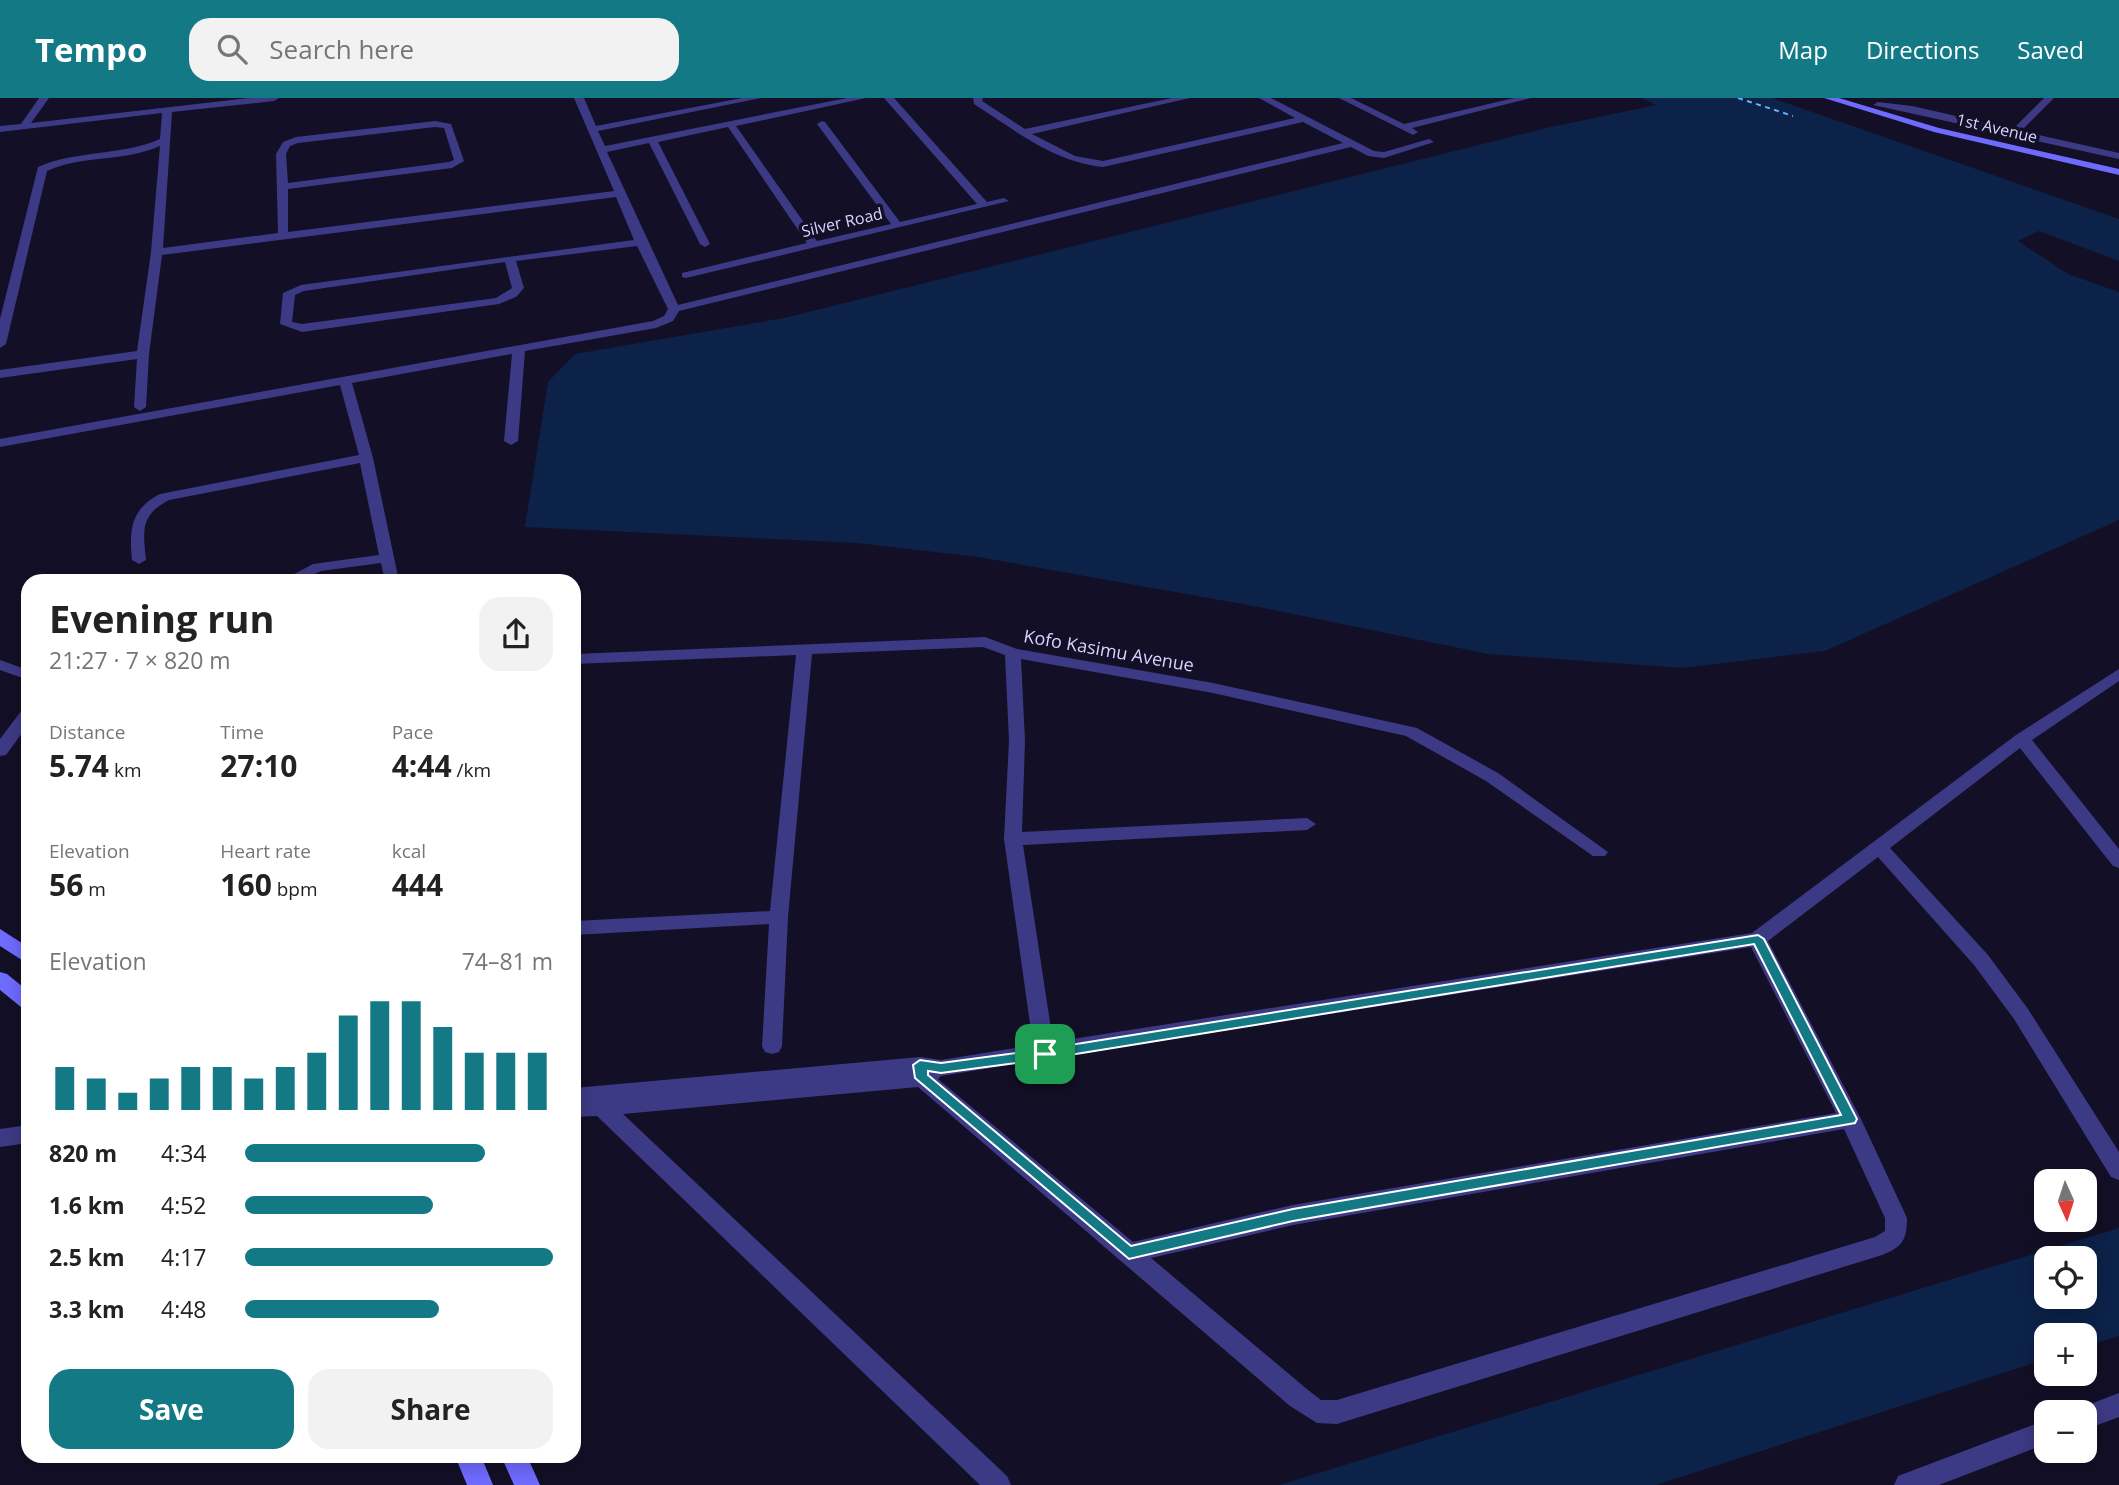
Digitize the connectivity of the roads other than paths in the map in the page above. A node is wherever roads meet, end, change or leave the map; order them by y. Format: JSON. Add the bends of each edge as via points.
{"nodes":[{"id":1,"x":44,"y":98,"type":"edge"},
{"id":2,"x":274,"y":98,"type":"edge"},
{"id":3,"x":579,"y":98,"type":"edge"},
{"id":4,"x":756,"y":98,"type":"edge"},
{"id":5,"x":861,"y":98,"type":"edge"},
{"id":6,"x":889,"y":98,"type":"edge"},
{"id":7,"x":978,"y":98,"type":"edge"},
{"id":8,"x":1185,"y":98,"type":"edge"},
{"id":9,"x":1264,"y":98,"type":"edge"},
{"id":10,"x":1344,"y":98,"type":"edge"},
{"id":11,"x":1526,"y":98,"type":"edge"},
{"id":12,"x":1829,"y":98,"type":"edge"},
{"id":13,"x":1854,"y":98,"type":"edge"},
{"id":14,"x":1923,"y":98,"type":"edge"},
{"id":15,"x":2049,"y":98,"type":"edge"},
{"id":16,"x":732,"y":100,"type":"edge"},
{"id":17,"x":1878,"y":105,"type":"junction"},
{"id":18,"x":1912,"y":108,"type":"junction"},
{"id":19,"x":167,"y":110,"type":"junction"},
{"id":20,"x":1303,"y":119,"type":"junction"},
{"id":21,"x":822,"y":124,"type":"dead end"},
{"id":22,"x":731,"y":125,"type":"junction"},
{"id":23,"x":24,"y":126,"type":"junction"},
{"id":24,"x":1403,"y":127,"type":"junction"},
{"id":25,"x":0,"y":129,"type":"edge"},
{"id":26,"x":591,"y":130,"type":"junction"},
{"id":27,"x":2016,"y":131,"type":"junction"},
{"id":28,"x":1026,"y":132,"type":"junction"},
{"id":29,"x":652,"y":141,"type":"junction"},
{"id":30,"x":1351,"y":144,"type":"junction"},
{"id":31,"x":164,"y":147,"type":"junction"},
{"id":32,"x":601,"y":150,"type":"junction"},
{"id":33,"x":2119,"y":156,"type":"edge"},
{"id":34,"x":2119,"y":165,"type":"edge"},
{"id":35,"x":2119,"y":172,"type":"edge"},
{"id":36,"x":283,"y":187,"type":"junction"},
{"id":37,"x":620,"y":193,"type":"junction"},
{"id":38,"x":1004,"y":201,"type":"dead end"},
{"id":39,"x":984,"y":205,"type":"junction"},
{"id":40,"x":898,"y":226,"type":"junction"},
{"id":41,"x":283,"y":235,"type":"junction"},
{"id":42,"x":641,"y":242,"type":"junction"},
{"id":43,"x":705,"y":244,"type":"dead end"},
{"id":44,"x":814,"y":245,"type":"junction"},
{"id":45,"x":156,"y":252,"type":"junction"},
{"id":46,"x":510,"y":258,"type":"junction"},
{"id":47,"x":686,"y":275,"type":"dead end"},
{"id":48,"x":674,"y":309,"type":"junction"},
{"id":49,"x":0,"y":344,"type":"edge"},
{"id":50,"x":519,"y":349,"type":"junction"},
{"id":51,"x":143,"y":354,"type":"junction"},
{"id":52,"x":0,"y":374,"type":"edge"},
{"id":53,"x":345,"y":380,"type":"junction"},
{"id":54,"x":140,"y":407,"type":"dead end"},
{"id":55,"x":511,"y":441,"type":"dead end"},
{"id":56,"x":0,"y":443,"type":"edge"},
{"id":57,"x":366,"y":458,"type":"junction"},
{"id":58,"x":387,"y":558,"type":"junction"},
{"id":59,"x":139,"y":560,"type":"dead end"},
{"id":60,"x":304,"y":574,"type":"edge"},
{"id":61,"x":390,"y":574,"type":"edge"},
{"id":62,"x":805,"y":648,"type":"junction"},
{"id":63,"x":1013,"y":653,"type":"junction"},
{"id":64,"x":581,"y":659,"type":"edge"},
{"id":65,"x":0,"y":665,"type":"edge"},
{"id":66,"x":21,"y":672,"type":"edge"},
{"id":67,"x":2119,"y":674,"type":"edge"},
{"id":68,"x":21,"y":723,"type":"edge"},
{"id":69,"x":2022,"y":739,"type":"junction"},
{"id":70,"x":0,"y":751,"type":"edge"},
{"id":71,"x":1307,"y":824,"type":"dead end"},
{"id":72,"x":1013,"y":839,"type":"junction"},
{"id":73,"x":1880,"y":848,"type":"junction"},
{"id":74,"x":1599,"y":852,"type":"dead end"},
{"id":75,"x":2119,"y":863,"type":"edge"},
{"id":76,"x":779,"y":917,"type":"junction"},
{"id":77,"x":581,"y":928,"type":"edge"},
{"id":78,"x":0,"y":936,"type":"edge"},
{"id":79,"x":1758,"y":939,"type":"junction"},
{"id":80,"x":21,"y":952,"type":"edge"},
{"id":81,"x":0,"y":979,"type":"edge"},
{"id":82,"x":21,"y":996,"type":"edge"},
{"id":83,"x":772,"y":1046,"type":"dead end"},
{"id":84,"x":1045,"y":1054,"type":"junction"},
{"id":85,"x":928,"y":1070,"type":"junction"},
{"id":86,"x":581,"y":1097,"type":"edge"},
{"id":87,"x":603,"y":1100,"type":"junction"},
{"id":88,"x":581,"y":1107,"type":"edge"},
{"id":89,"x":1850,"y":1119,"type":"junction"},
{"id":90,"x":21,"y":1135,"type":"edge"},
{"id":91,"x":0,"y":1138,"type":"edge"},
{"id":92,"x":2119,"y":1171,"type":"edge"},
{"id":93,"x":1129,"y":1253,"type":"junction"},
{"id":94,"x":2119,"y":1405,"type":"edge"},
{"id":95,"x":2097,"y":1413,"type":"edge"},
{"id":96,"x":2034,"y":1437,"type":"edge"},
{"id":97,"x":471,"y":1463,"type":"edge"},
{"id":98,"x":480,"y":1485,"type":"edge"},
{"id":99,"x":998,"y":1485,"type":"edge"},
{"id":100,"x":1907,"y":1485,"type":"edge"}],
"edges":[{"from":1,"to":23,"type":"street"},
{"from":2,"to":19,"type":"street"},
{"from":3,"to":26,"type":"street"},
{"from":4,"to":16,"type":"street"},
{"from":5,"to":22,"type":"street"},
{"from":6,"to":39,"type":"street"},
{"from":7,"to":28,"type":"street","via":[[977,102]]},
{"from":8,"to":28,"type":"street"},
{"from":9,"to":20,"type":"street"},
{"from":10,"to":24,"type":"street"},
{"from":11,"to":24,"type":"street"},
{"from":12,"to":35,"type":"main road","name":"1st Avenue","via":[[1937,130]]},
{"from":13,"to":17,"type":"main road","name":"1st Avenue"},
{"from":14,"to":18,"type":"street"},
{"from":15,"to":27,"type":"street"},
{"from":16,"to":26,"type":"street"},
{"from":17,"to":18,"type":"street"},
{"from":17,"to":34,"type":"main road","name":"1st Avenue"},
{"from":18,"to":27,"type":"street"},
{"from":19,"to":23,"type":"street"},
{"from":19,"to":31,"type":"street"},
{"from":20,"to":28,"type":"street","via":[[1103,164],[1074,160]]},
{"from":20,"to":30,"type":"street"},
{"from":21,"to":40,"type":"street"},
{"from":22,"to":29,"type":"street"},
{"from":22,"to":44,"type":"street"},
{"from":23,"to":25,"type":"street"},
{"from":24,"to":30,"type":"street","via":[[1429,142],[1384,155]]},
{"from":26,"to":32,"type":"street"},
{"from":27,"to":33,"type":"street"},
{"from":29,"to":32,"type":"street"},
{"from":29,"to":43,"type":"street"},
{"from":30,"to":48,"type":"street"},
{"from":31,"to":45,"type":"street"},
{"from":31,"to":49,"type":"street","via":[[60,161],[42,169]]},
{"from":32,"to":37,"type":"street"},
{"from":36,"to":36,"type":"street","via":[[281,154],[286,144],[296,140],[443,124],[448,126],[459,161],[439,168]]},
{"from":36,"to":41,"type":"street"},
{"from":37,"to":41,"type":"street"},
{"from":37,"to":42,"type":"street"},
{"from":38,"to":39,"type":"street","name":"Silver Road"},
{"from":39,"to":40,"type":"street","name":"Silver Road"},
{"from":40,"to":44,"type":"street","name":"Silver Road"},
{"from":41,"to":45,"type":"street"},
{"from":42,"to":46,"type":"street"},
{"from":42,"to":48,"type":"street"},
{"from":44,"to":47,"type":"street","name":"Silver Road"},
{"from":45,"to":51,"type":"street"},
{"from":46,"to":46,"type":"street","via":[[301,288],[289,293],[286,324],[302,328],[499,301],[518,288]]},
{"from":48,"to":50,"type":"street","via":[[669,318],[656,324]]},
{"from":50,"to":53,"type":"street"},
{"from":50,"to":55,"type":"street"},
{"from":51,"to":52,"type":"street"},
{"from":51,"to":54,"type":"street"},
{"from":53,"to":56,"type":"street"},
{"from":53,"to":57,"type":"street"},
{"from":57,"to":58,"type":"street"},
{"from":57,"to":59,"type":"street","via":[[164,497],[139,516]]},
{"from":58,"to":60,"type":"street"},
{"from":58,"to":61,"type":"street"},
{"from":62,"to":63,"type":"street","name":"Kofo Kasimu Avenue","via":[[985,642]]},
{"from":62,"to":64,"type":"street","name":"Kofo Kasimu Avenue"},
{"from":62,"to":76,"type":"street"},
{"from":63,"to":72,"type":"street","via":[[1017,741]]},
{"from":63,"to":74,"type":"street","name":"Kofo Kasimu Avenue","via":[[1213,688],[1411,732],[1492,777]]},
{"from":65,"to":66,"type":"street"},
{"from":67,"to":69,"type":"street"},
{"from":68,"to":70,"type":"street"},
{"from":69,"to":73,"type":"street"},
{"from":69,"to":75,"type":"street"},
{"from":71,"to":72,"type":"street"},
{"from":72,"to":84,"type":"street"},
{"from":73,"to":79,"type":"street"},
{"from":73,"to":92,"type":"street","via":[[1981,960],[2021,1014]]},
{"from":76,"to":77,"type":"street"},
{"from":76,"to":83,"type":"street"},
{"from":78,"to":80,"type":"main road"},
{"from":79,"to":84,"type":"street"},
{"from":79,"to":89,"type":"street"},
{"from":81,"to":82,"type":"main road"},
{"from":84,"to":85,"type":"street"},
{"from":85,"to":87,"type":"street"},
{"from":85,"to":93,"type":"street"},
{"from":86,"to":87,"type":"street"},
{"from":87,"to":88,"type":"street"},
{"from":87,"to":99,"type":"street"},
{"from":89,"to":93,"type":"street","via":[[1293,1215]]},
{"from":89,"to":93,"type":"street","via":[[1896,1218],[1896,1236],[1882,1245],[1337,1412],[1317,1411],[1299,1398]]},
{"from":90,"to":91,"type":"street"},
{"from":94,"to":95,"type":"street"},
{"from":96,"to":100,"type":"street"},
{"from":97,"to":98,"type":"main road"}]}
